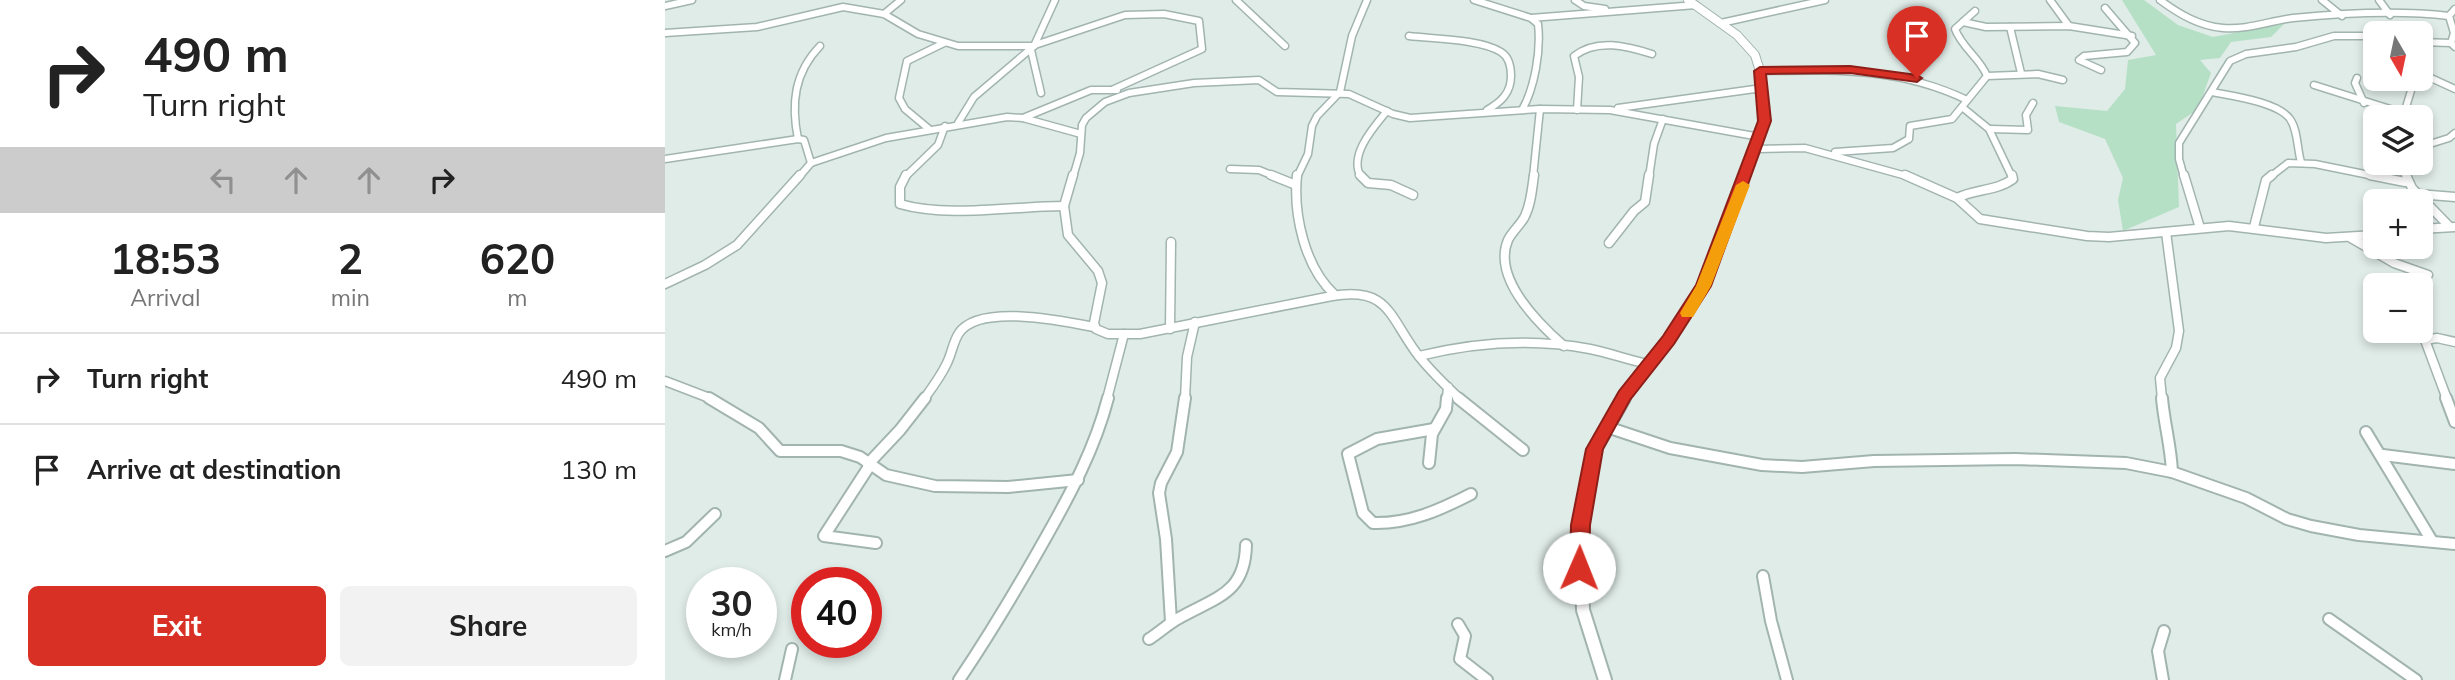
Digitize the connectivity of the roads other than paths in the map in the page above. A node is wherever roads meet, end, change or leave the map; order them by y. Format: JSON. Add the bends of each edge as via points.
{"nodes":[{"id":1,"x":692,"y":0,"type":"edge"},
{"id":2,"x":901,"y":0,"type":"edge"},
{"id":3,"x":1055,"y":0,"type":"edge"},
{"id":4,"x":1236,"y":0,"type":"edge"},
{"id":5,"x":1367,"y":0,"type":"edge"},
{"id":6,"x":1474,"y":0,"type":"edge"},
{"id":7,"x":1575,"y":0,"type":"edge"},
{"id":8,"x":1825,"y":0,"type":"edge"},
{"id":9,"x":2050,"y":0,"type":"edge"},
{"id":10,"x":2160,"y":0,"type":"edge"},
{"id":11,"x":2322,"y":0,"type":"edge"},
{"id":12,"x":2379,"y":0,"type":"edge"},
{"id":13,"x":1692,"y":3,"type":"edge"},
{"id":14,"x":665,"y":6,"type":"edge"},
{"id":15,"x":2105,"y":8,"type":"dead end"},
{"id":16,"x":2455,"y":9,"type":"edge"},
{"id":17,"x":1975,"y":11,"type":"dead end"},
{"id":18,"x":1618,"y":12,"type":"junction"},
{"id":19,"x":884,"y":14,"type":"junction"},
{"id":20,"x":2390,"y":15,"type":"junction"},
{"id":21,"x":2343,"y":16,"type":"junction"},
{"id":22,"x":1531,"y":19,"type":"junction"},
{"id":23,"x":2452,"y":21,"type":"edge"},
{"id":24,"x":1963,"y":22,"type":"junction"},
{"id":25,"x":1721,"y":23,"type":"junction"},
{"id":26,"x":2069,"y":26,"type":"junction"},
{"id":27,"x":2010,"y":27,"type":"junction"},
{"id":28,"x":665,"y":33,"type":"edge"},
{"id":29,"x":2363,"y":35,"type":"edge"},
{"id":30,"x":1409,"y":36,"type":"dead end"},
{"id":31,"x":2132,"y":36,"type":"junction"},
{"id":32,"x":944,"y":43,"type":"junction"},
{"id":33,"x":2433,"y":43,"type":"edge"},
{"id":34,"x":2453,"y":45,"type":"edge"},
{"id":35,"x":820,"y":46,"type":"dead end"},
{"id":36,"x":1285,"y":46,"type":"dead end"},
{"id":37,"x":1033,"y":47,"type":"junction"},
{"id":38,"x":1651,"y":54,"type":"dead end"},
{"id":39,"x":2101,"y":70,"type":"dead end"},
{"id":40,"x":1760,"y":71,"type":"junction"},
{"id":41,"x":2021,"y":73,"type":"junction"},
{"id":42,"x":1987,"y":76,"type":"junction"},
{"id":43,"x":2357,"y":78,"type":"dead end"},
{"id":44,"x":2433,"y":79,"type":"edge"},
{"id":45,"x":2063,"y":80,"type":"dead end"},
{"id":46,"x":2314,"y":85,"type":"dead end"},
{"id":47,"x":1762,"y":88,"type":"junction"},
{"id":48,"x":1114,"y":89,"type":"junction"},
{"id":49,"x":2455,"y":89,"type":"edge"},
{"id":50,"x":1340,"y":92,"type":"junction"},
{"id":51,"x":2212,"y":92,"type":"junction"},
{"id":52,"x":1041,"y":93,"type":"dead end"},
{"id":53,"x":1129,"y":93,"type":"junction"},
{"id":54,"x":2033,"y":103,"type":"dead end"},
{"id":55,"x":2364,"y":103,"type":"junction"},
{"id":56,"x":1965,"y":104,"type":"junction"},
{"id":57,"x":2370,"y":105,"type":"edge"},
{"id":58,"x":1540,"y":109,"type":"junction"},
{"id":59,"x":1522,"y":110,"type":"junction"},
{"id":60,"x":1577,"y":110,"type":"junction"},
{"id":61,"x":1610,"y":110,"type":"junction"},
{"id":62,"x":1387,"y":111,"type":"junction"},
{"id":63,"x":1485,"y":111,"type":"junction"},
{"id":64,"x":1023,"y":118,"type":"junction"},
{"id":65,"x":1663,"y":118,"type":"junction"},
{"id":66,"x":958,"y":123,"type":"junction"},
{"id":67,"x":945,"y":126,"type":"junction"},
{"id":68,"x":929,"y":129,"type":"junction"},
{"id":69,"x":1990,"y":130,"type":"junction"},
{"id":70,"x":2455,"y":133,"type":"edge"},
{"id":71,"x":1081,"y":134,"type":"junction"},
{"id":72,"x":1760,"y":136,"type":"junction"},
{"id":73,"x":798,"y":139,"type":"junction"},
{"id":74,"x":2433,"y":143,"type":"edge"},
{"id":75,"x":1756,"y":149,"type":"junction"},
{"id":76,"x":1830,"y":153,"type":"junction"},
{"id":77,"x":665,"y":159,"type":"edge"},
{"id":78,"x":2301,"y":162,"type":"junction"},
{"id":79,"x":811,"y":163,"type":"junction"},
{"id":80,"x":1230,"y":169,"type":"dead end"},
{"id":81,"x":2403,"y":175,"type":"edge"},
{"id":82,"x":2405,"y":182,"type":"junction"},
{"id":83,"x":1296,"y":185,"type":"junction"},
{"id":84,"x":2413,"y":189,"type":"edge"},
{"id":85,"x":1413,"y":195,"type":"dead end"},
{"id":86,"x":2433,"y":195,"type":"edge"},
{"id":87,"x":2455,"y":197,"type":"edge"},
{"id":88,"x":1957,"y":198,"type":"junction"},
{"id":89,"x":1064,"y":206,"type":"junction"},
{"id":90,"x":2433,"y":207,"type":"edge"},
{"id":91,"x":2450,"y":226,"type":"edge"},
{"id":92,"x":2254,"y":227,"type":"junction"},
{"id":93,"x":2200,"y":228,"type":"junction"},
{"id":94,"x":2166,"y":232,"type":"junction"},
{"id":95,"x":2455,"y":234,"type":"edge"},
{"id":96,"x":2363,"y":236,"type":"edge"},
{"id":97,"x":2351,"y":238,"type":"junction"},
{"id":98,"x":1171,"y":242,"type":"dead end"},
{"id":99,"x":1609,"y":243,"type":"dead end"},
{"id":100,"x":2422,"y":273,"type":"edge"},
{"id":101,"x":665,"y":284,"type":"edge"},
{"id":102,"x":1335,"y":296,"type":"junction"},
{"id":103,"x":1195,"y":322,"type":"junction"},
{"id":104,"x":1094,"y":327,"type":"junction"},
{"id":105,"x":1170,"y":329,"type":"junction"},
{"id":106,"x":1124,"y":334,"type":"junction"},
{"id":107,"x":2455,"y":342,"type":"edge"},
{"id":108,"x":1565,"y":346,"type":"junction"},
{"id":109,"x":1419,"y":356,"type":"junction"},
{"id":110,"x":1648,"y":364,"type":"junction"},
{"id":111,"x":665,"y":381,"type":"edge"},
{"id":112,"x":1448,"y":387,"type":"junction"},
{"id":113,"x":2455,"y":422,"type":"edge"},
{"id":114,"x":1607,"y":427,"type":"junction"},
{"id":115,"x":1434,"y":429,"type":"junction"},
{"id":116,"x":2366,"y":432,"type":"dead end"},
{"id":117,"x":1523,"y":450,"type":"dead end"},
{"id":118,"x":2382,"y":455,"type":"junction"},
{"id":119,"x":1429,"y":463,"type":"dead end"},
{"id":120,"x":2455,"y":464,"type":"edge"},
{"id":121,"x":869,"y":465,"type":"junction"},
{"id":122,"x":2172,"y":472,"type":"junction"},
{"id":123,"x":1078,"y":480,"type":"junction"},
{"id":124,"x":1471,"y":494,"type":"dead end"},
{"id":125,"x":715,"y":514,"type":"dead end"},
{"id":126,"x":2432,"y":541,"type":"junction"},
{"id":127,"x":876,"y":543,"type":"dead end"},
{"id":128,"x":2455,"y":544,"type":"edge"},
{"id":129,"x":1246,"y":545,"type":"dead end"},
{"id":130,"x":665,"y":551,"type":"edge"},
{"id":131,"x":1763,"y":576,"type":"dead end"},
{"id":132,"x":2329,"y":619,"type":"dead end"},
{"id":133,"x":1171,"y":622,"type":"junction"},
{"id":134,"x":1458,"y":624,"type":"dead end"},
{"id":135,"x":2164,"y":631,"type":"dead end"},
{"id":136,"x":1149,"y":639,"type":"dead end"},
{"id":137,"x":791,"y":653,"type":"edge"},
{"id":138,"x":785,"y":680,"type":"edge"},
{"id":139,"x":959,"y":680,"type":"edge"},
{"id":140,"x":1487,"y":680,"type":"edge"},
{"id":141,"x":1605,"y":680,"type":"edge"},
{"id":142,"x":1787,"y":680,"type":"edge"},
{"id":143,"x":2163,"y":680,"type":"edge"},
{"id":144,"x":2416,"y":680,"type":"edge"}],
"edges":[{"from":1,"to":14,"type":"street"},
{"from":2,"to":19,"type":"street"},
{"from":3,"to":37,"type":"street"},
{"from":4,"to":36,"type":"street"},
{"from":5,"to":50,"type":"street","via":[[1352,36]]},
{"from":6,"to":22,"type":"street"},
{"from":7,"to":18,"type":"street"},
{"from":8,"to":25,"type":"street"},
{"from":9,"to":26,"type":"street"},
{"from":10,"to":21,"type":"street","via":[[2183,17],[2207,26],[2245,28],[2297,18]]},
{"from":11,"to":21,"type":"street"},
{"from":12,"to":20,"type":"street"},
{"from":13,"to":18,"type":"street"},
{"from":13,"to":25,"type":"street"},
{"from":15,"to":31,"type":"street"},
{"from":16,"to":23,"type":"street"},
{"from":17,"to":24,"type":"street"},
{"from":18,"to":22,"type":"street"},
{"from":19,"to":28,"type":"street","via":[[843,6],[757,27]]},
{"from":19,"to":32,"type":"street"},
{"from":20,"to":21,"type":"street"},
{"from":20,"to":23,"type":"street"},
{"from":22,"to":59,"type":"street","via":[[1538,24],[1540,49],[1533,70],[1534,88]]},
{"from":23,"to":34,"type":"street"},
{"from":24,"to":27,"type":"street"},
{"from":24,"to":42,"type":"street","via":[[1956,34]]},
{"from":25,"to":40,"type":"street","via":[[1755,55]]},
{"from":26,"to":27,"type":"street"},
{"from":26,"to":31,"type":"street"},
{"from":27,"to":41,"type":"street"},
{"from":29,"to":51,"type":"street","via":[[2334,36],[2238,56],[2230,61]]},
{"from":30,"to":63,"type":"street","via":[[1501,52],[1511,72],[1508,93]]},
{"from":31,"to":39,"type":"street","via":[[2136,43],[2131,51],[2080,60]]},
{"from":32,"to":37,"type":"street"},
{"from":32,"to":68,"type":"street","via":[[907,61],[898,98]]},
{"from":33,"to":34,"type":"street"},
{"from":35,"to":73,"type":"street","via":[[794,85]]},
{"from":37,"to":48,"type":"street","via":[[1119,16],[1168,15],[1199,21],[1202,49]]},
{"from":37,"to":52,"type":"street"},
{"from":37,"to":66,"type":"street","via":[[974,97]]},
{"from":38,"to":60,"type":"street","via":[[1607,46],[1578,51],[1574,55],[1579,77]]},
{"from":40,"to":47,"type":"street"},
{"from":40,"to":56,"type":"street","via":[[1875,71],[1925,81]]},
{"from":41,"to":42,"type":"street"},
{"from":41,"to":45,"type":"street"},
{"from":42,"to":56,"type":"street"},
{"from":43,"to":55,"type":"street"},
{"from":44,"to":49,"type":"street"},
{"from":46,"to":55,"type":"street"},
{"from":47,"to":61,"type":"street"},
{"from":47,"to":72,"type":"street","via":[[1765,121]]},
{"from":48,"to":53,"type":"street"},
{"from":48,"to":64,"type":"street","via":[[1091,90]]},
{"from":50,"to":53,"type":"street","via":[[1277,92],[1259,80],[1238,79]]},
{"from":50,"to":62,"type":"street"},
{"from":50,"to":83,"type":"street","via":[[1312,126]]},
{"from":51,"to":78,"type":"street","via":[[2259,103],[2287,116]]},
{"from":51,"to":93,"type":"street","via":[[2179,143],[2179,159]]},
{"from":53,"to":71,"type":"street","via":[[1105,102],[1086,118]]},
{"from":54,"to":69,"type":"street","via":[[2027,115],[2028,130]]},
{"from":55,"to":57,"type":"street"},
{"from":56,"to":69,"type":"street"},
{"from":56,"to":76,"type":"street","via":[[1945,122],[1910,126],[1909,139],[1899,146]]},
{"from":58,"to":59,"type":"street"},
{"from":58,"to":60,"type":"street"},
{"from":58,"to":108,"type":"street","via":[[1526,214],[1511,233],[1506,257],[1513,285],[1545,329]]},
{"from":59,"to":63,"type":"street"},
{"from":60,"to":61,"type":"street"},
{"from":61,"to":65,"type":"street"},
{"from":62,"to":63,"type":"street","via":[[1410,118]]},
{"from":62,"to":85,"type":"street","via":[[1364,140],[1358,172],[1369,183],[1392,185]]},
{"from":64,"to":66,"type":"street"},
{"from":64,"to":71,"type":"street"},
{"from":65,"to":72,"type":"street"},
{"from":65,"to":99,"type":"street","via":[[1645,202]]},
{"from":66,"to":67,"type":"street"},
{"from":67,"to":68,"type":"street"},
{"from":67,"to":89,"type":"street","via":[[941,142],[900,186],[900,204],[966,209]]},
{"from":68,"to":79,"type":"street"},
{"from":69,"to":88,"type":"street","via":[[2013,179]]},
{"from":70,"to":74,"type":"street"},
{"from":71,"to":89,"type":"street"},
{"from":72,"to":75,"type":"street"},
{"from":73,"to":77,"type":"street"},
{"from":73,"to":79,"type":"street","via":[[807,144]]},
{"from":75,"to":76,"type":"street","via":[[1805,148]]},
{"from":75,"to":110,"type":"street","via":[[1703,286]]},
{"from":76,"to":88,"type":"street","via":[[1889,169]]},
{"from":78,"to":82,"type":"street"},
{"from":78,"to":92,"type":"street","via":[[2288,163],[2266,180]]},
{"from":79,"to":101,"type":"street","via":[[737,245]]},
{"from":80,"to":83,"type":"street","via":[[1259,170]]},
{"from":81,"to":82,"type":"street"},
{"from":82,"to":84,"type":"street"},
{"from":83,"to":102,"type":"street","via":[[1311,269]]},
{"from":86,"to":87,"type":"street"},
{"from":88,"to":94,"type":"street","via":[[1980,219],[1995,223],[2087,236]]},
{"from":89,"to":104,"type":"street","via":[[1068,235],[1098,271],[1101,283]]},
{"from":90,"to":91,"type":"street"},
{"from":91,"to":95,"type":"street"},
{"from":92,"to":93,"type":"street"},
{"from":92,"to":97,"type":"street","via":[[2310,237]]},
{"from":93,"to":94,"type":"street"},
{"from":94,"to":122,"type":"street","via":[[2179,331],[2176,348],[2160,378]]},
{"from":96,"to":97,"type":"street"},
{"from":97,"to":100,"type":"street","via":[[2386,260]]},
{"from":98,"to":105,"type":"street"},
{"from":102,"to":103,"type":"street"},
{"from":102,"to":109,"type":"street","via":[[1361,293],[1383,302]]},
{"from":103,"to":105,"type":"street"},
{"from":103,"to":133,"type":"street","via":[[1177,452],[1159,493]]},
{"from":104,"to":106,"type":"street","via":[[1107,334]]},
{"from":104,"to":121,"type":"street","via":[[1025,317],[980,319],[969,324],[957,334],[945,368],[892,442]]},
{"from":105,"to":106,"type":"street"},
{"from":106,"to":123,"type":"street","via":[[1102,419]]},
{"from":107,"to":113,"type":"street","via":[[2425,340]]},
{"from":108,"to":109,"type":"street","via":[[1469,344]]},
{"from":108,"to":110,"type":"street"},
{"from":109,"to":112,"type":"street"},
{"from":110,"to":114,"type":"street"},
{"from":111,"to":121,"type":"street","via":[[701,393],[759,428],[780,451],[848,453]]},
{"from":112,"to":115,"type":"street","via":[[1446,409]]},
{"from":112,"to":117,"type":"street"},
{"from":114,"to":122,"type":"street","via":[[1671,448],[1762,465],[2016,459],[2126,463]]},
{"from":114,"to":141,"type":"street","via":[[1589,468],[1580,525],[1583,610]]},
{"from":115,"to":119,"type":"street"},
{"from":115,"to":124,"type":"street","via":[[1395,433],[1348,454],[1363,513],[1373,523],[1389,525]]},
{"from":116,"to":118,"type":"street"},
{"from":118,"to":120,"type":"street"},
{"from":118,"to":126,"type":"street"},
{"from":121,"to":123,"type":"street","via":[[891,477],[936,485],[1014,486]]},
{"from":121,"to":127,"type":"street","via":[[824,536]]},
{"from":122,"to":126,"type":"street","via":[[2311,526]]},
{"from":123,"to":139,"type":"street","via":[[1004,613]]},
{"from":125,"to":130,"type":"street","via":[[685,542]]},
{"from":126,"to":128,"type":"street"},
{"from":129,"to":133,"type":"street","via":[[1244,566],[1226,594]]},
{"from":131,"to":142,"type":"street"},
{"from":132,"to":144,"type":"street"},
{"from":133,"to":136,"type":"street"},
{"from":134,"to":140,"type":"street","via":[[1465,636],[1459,659]]},
{"from":135,"to":143,"type":"street","via":[[2158,651]]},
{"from":137,"to":138,"type":"street"}]}
